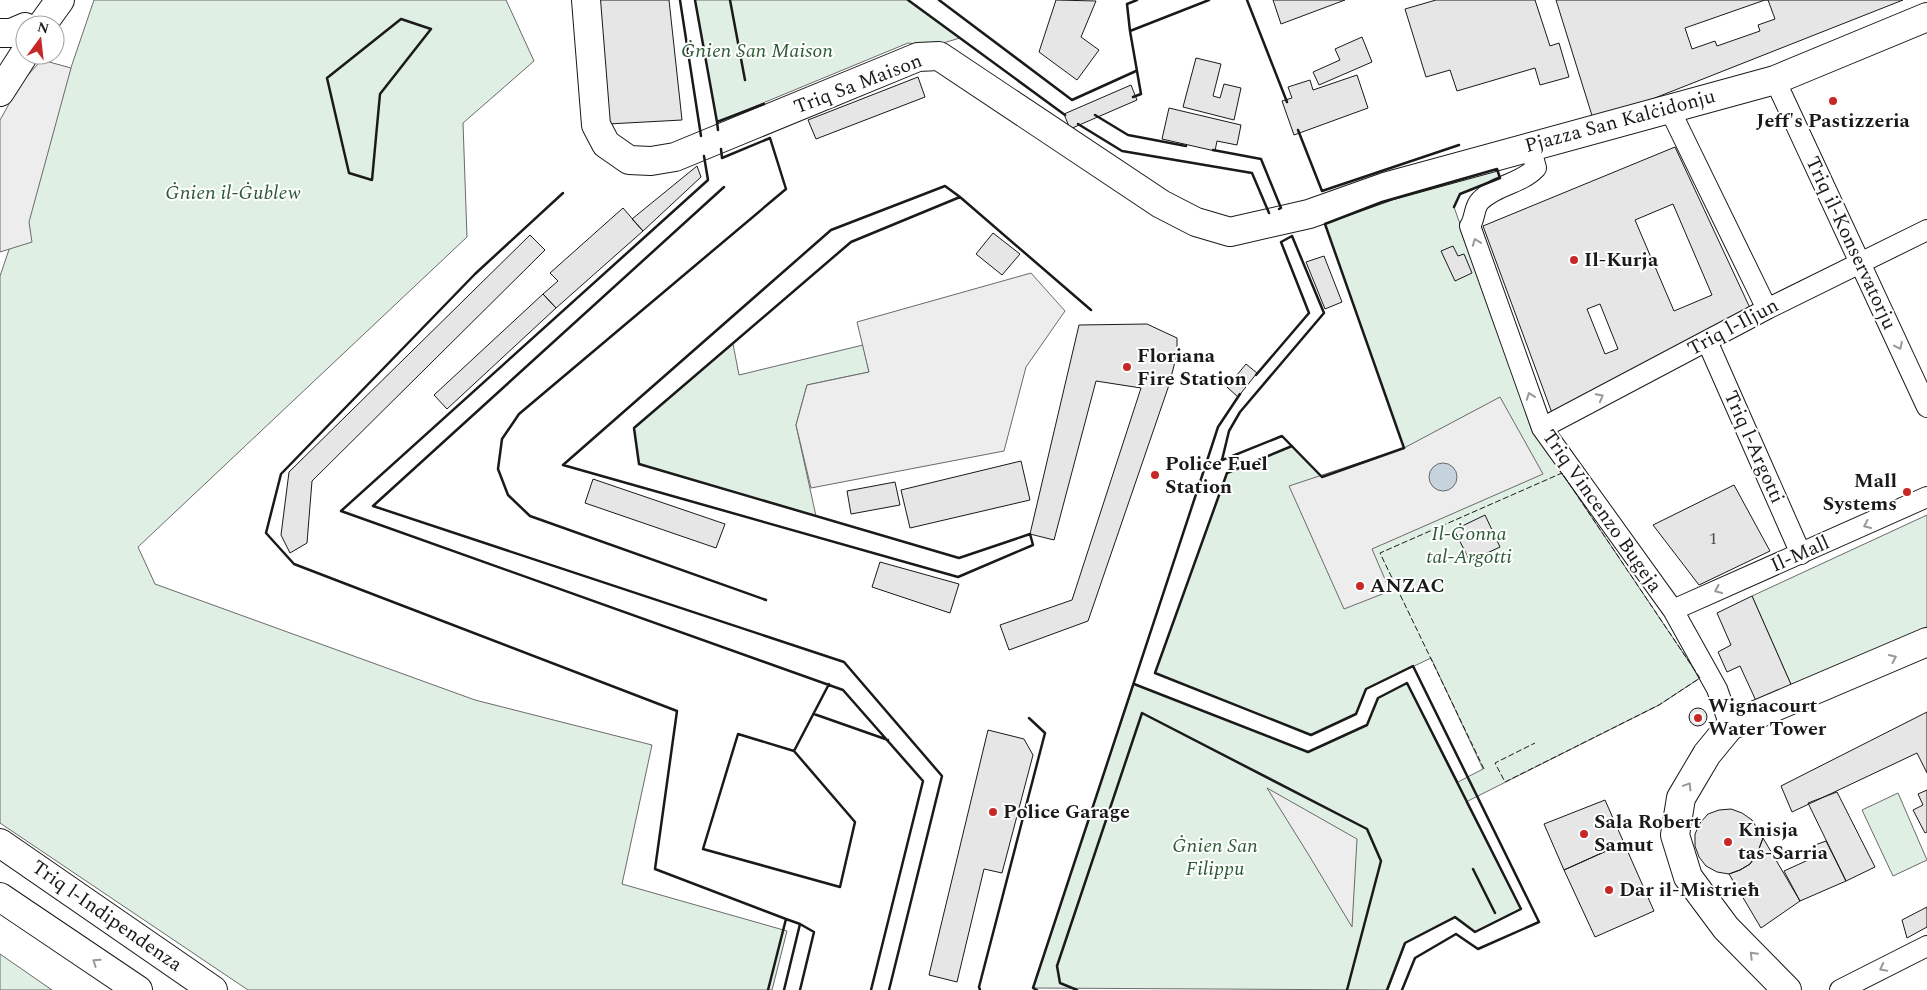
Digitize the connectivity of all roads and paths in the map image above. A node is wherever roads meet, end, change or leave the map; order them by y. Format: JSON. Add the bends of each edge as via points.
{"nodes":[{"id":1,"x":586,"y":0,"type":"edge"},
{"id":2,"x":1927,"y":17,"type":"edge"},
{"id":3,"x":15,"y":31,"type":"edge"},
{"id":4,"x":0,"y":33,"type":"edge"},
{"id":5,"x":17,"y":65,"type":"edge"},
{"id":6,"x":1775,"y":80,"type":"junction"},
{"id":7,"x":0,"y":92,"type":"edge"},
{"id":8,"x":1669,"y":108,"type":"junction"},
{"id":9,"x":1530,"y":146,"type":"junction"},
{"id":10,"x":1309,"y":214,"type":"joint"},
{"id":11,"x":1927,"y":230,"type":"edge"},
{"id":12,"x":1860,"y":263,"type":"junction"},
{"id":13,"x":1767,"y":309,"type":"junction"},
{"id":14,"x":1707,"y":340,"type":"junction"},
{"id":15,"x":1927,"y":407,"type":"edge"},
{"id":16,"x":1542,"y":428,"type":"junction"},
{"id":17,"x":1927,"y":497,"type":"edge"},
{"id":18,"x":1801,"y":554,"type":"junction"},
{"id":19,"x":1673,"y":610,"type":"junction"},
{"id":20,"x":1925,"y":647,"type":"edge"},
{"id":21,"x":1730,"y":726,"type":"junction"},
{"id":22,"x":0,"y":843,"type":"edge"},
{"id":23,"x":0,"y":897,"type":"edge"},
{"id":24,"x":1927,"y":946,"type":"edge"},
{"id":25,"x":137,"y":990,"type":"edge"},
{"id":26,"x":213,"y":990,"type":"edge"},
{"id":27,"x":1787,"y":990,"type":"edge"},
{"id":28,"x":1840,"y":990,"type":"edge"}],
"edges":[{"from":1,"to":10,"type":"main road","name":"Triq Sa Maison","via":[[596,125],[606,144],[629,160],[675,157],[918,57],[939,56],[1161,204],[1196,222],[1230,232]]},
{"from":2,"to":6,"type":"main road","name":"Pjazza San Kalċidonju"},
{"from":3,"to":4,"type":"main road"},
{"from":5,"to":7,"type":"main road"},
{"from":6,"to":8,"type":"main road","name":"Pjazza San Kalċidonju"},
{"from":6,"to":12,"type":"street","name":"Triq il-Konservatorju"},
{"from":8,"to":9,"type":"main road","name":"Pjazza San Kalċidonju"},
{"from":8,"to":13,"type":"street"},
{"from":9,"to":10,"type":"main road","name":"Pjazza San Kalċidonju","via":[[1388,186]]},
{"from":16,"to":9,"type":"street","name":"Triq Vincenzo Bugeja","one_way":true,"via":[[1470,226],[1478,202],[1536,168]]},
{"from":11,"to":12,"type":"street","name":"Triq l-Iljun"},
{"from":12,"to":13,"type":"street","name":"Triq l-Iljun"},
{"from":12,"to":15,"type":"street","name":"Triq il-Konservatorju","one_way":true},
{"from":13,"to":14,"type":"street","name":"Triq l-Iljun"},
{"from":16,"to":14,"type":"street","name":"Triq l-Iljun","one_way":true},
{"from":14,"to":18,"type":"street","name":"Triq l-Argotti"},
{"from":16,"to":19,"type":"street","name":"Triq Vincenzo Bugeja"},
{"from":17,"to":18,"type":"street","name":"Il-Mall","one_way":true},
{"from":18,"to":19,"type":"street","name":"Il-Mall","one_way":true},
{"from":19,"to":21,"type":"street","name":"Triq Vincenzo Bugeja","via":[[1717,689]]},
{"from":21,"to":20,"type":"main road","one_way":true},
{"from":27,"to":21,"type":"main road","one_way":true,"via":[[1726,928],[1688,877],[1675,835],[1681,798],[1707,754]]},
{"from":22,"to":26,"type":"main road","name":"Triq l-Indipendenza"},
{"from":25,"to":23,"type":"main road","one_way":true},
{"from":24,"to":28,"type":"street","one_way":true}]}
